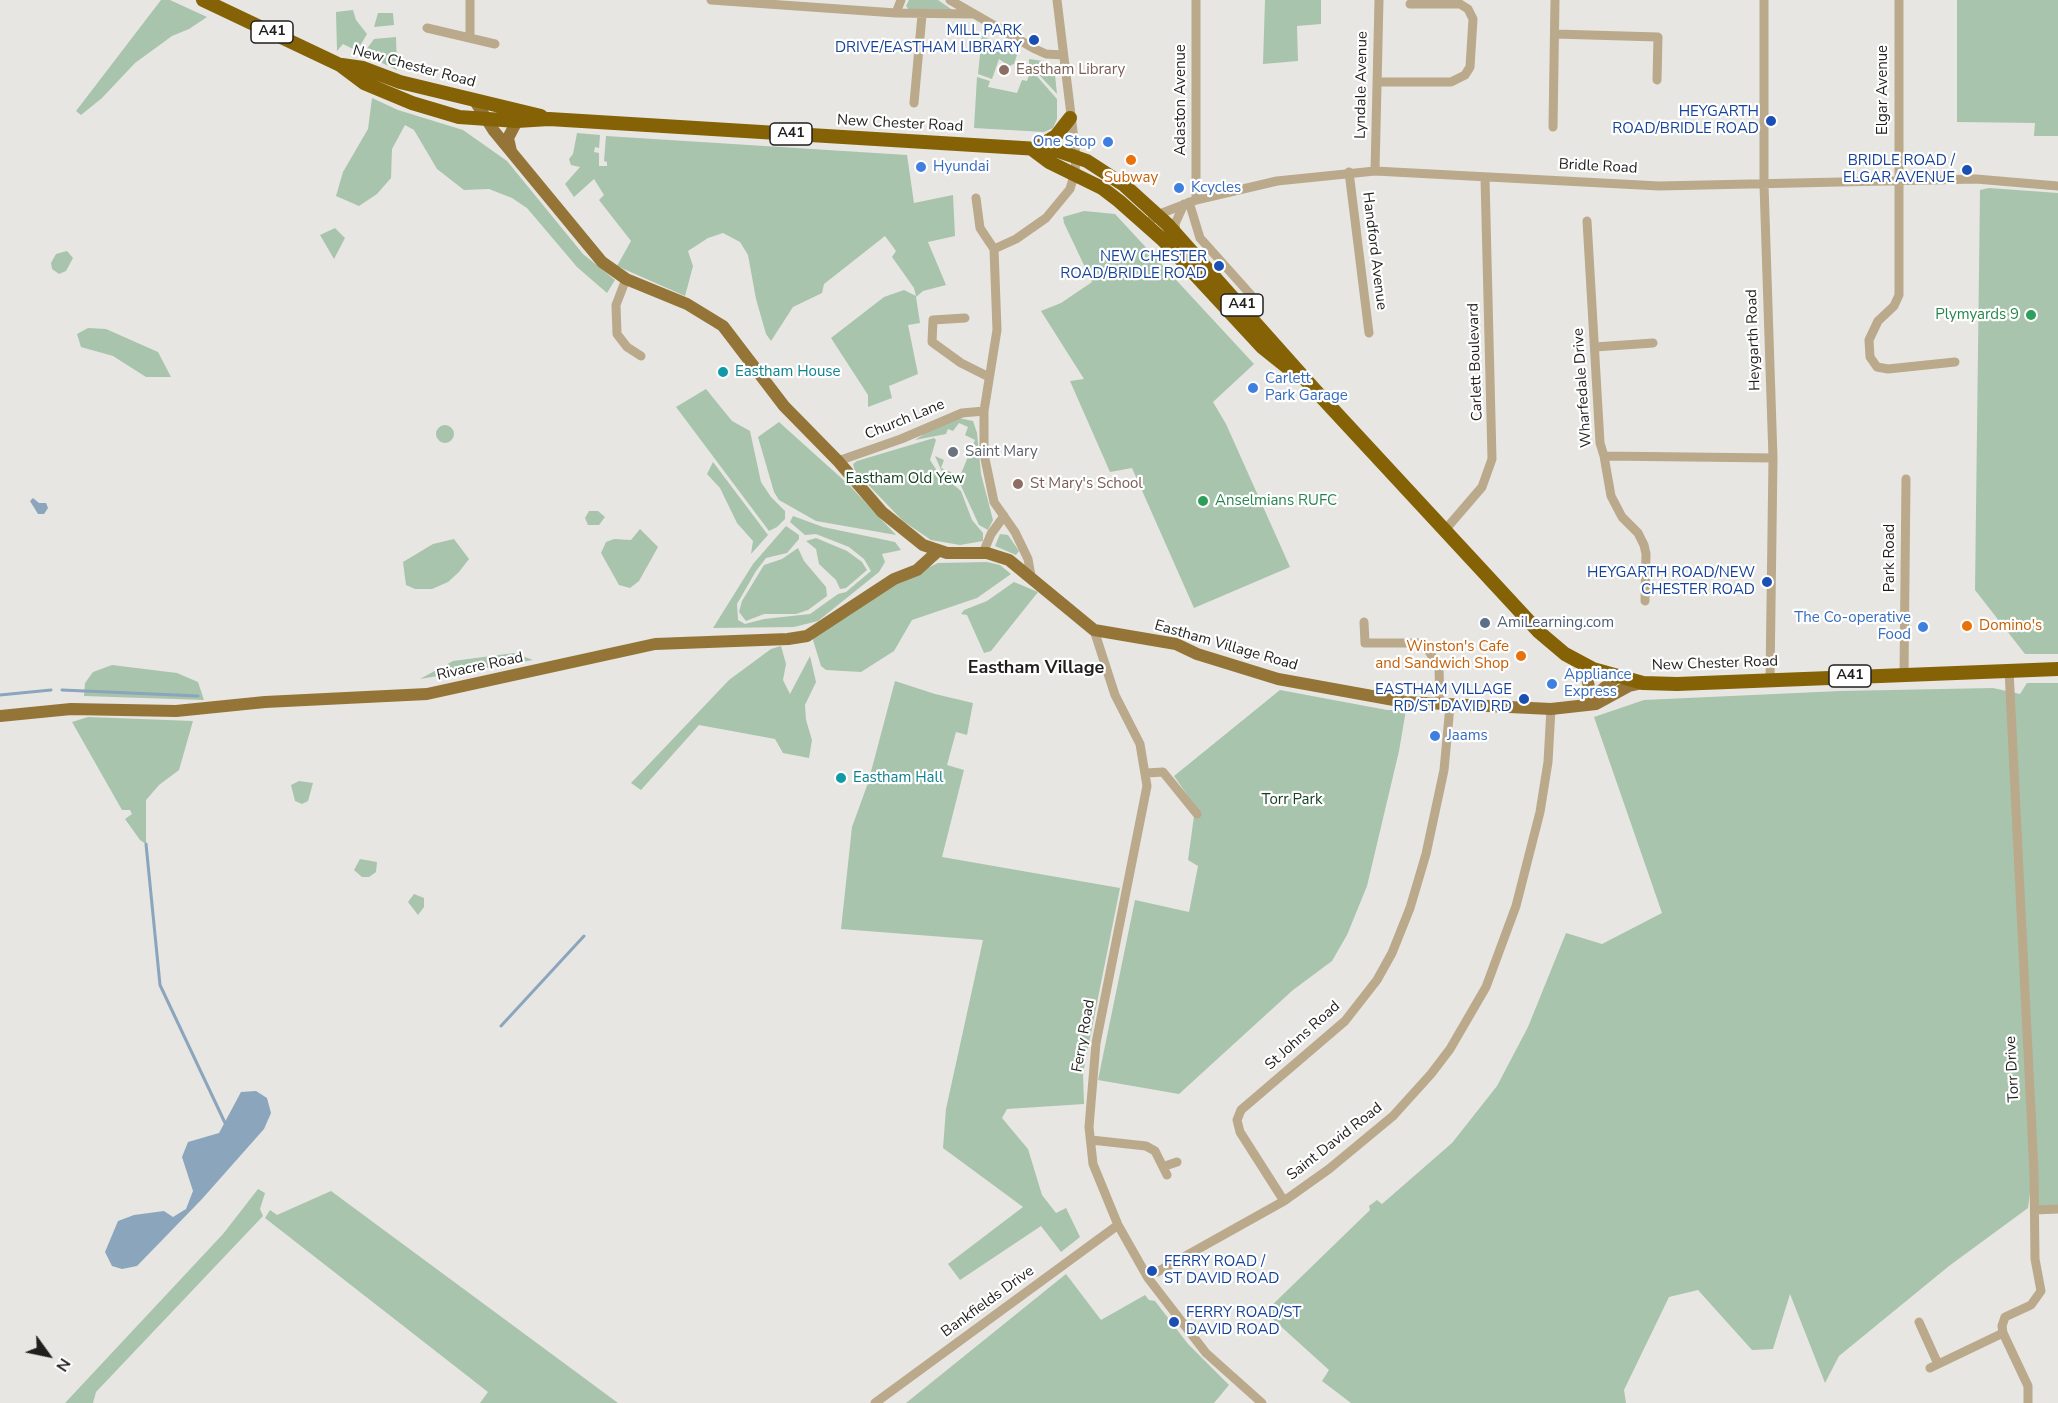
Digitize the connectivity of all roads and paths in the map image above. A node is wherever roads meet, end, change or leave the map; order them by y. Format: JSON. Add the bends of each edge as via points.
{"nodes":[{"id":1,"x":203,"y":0,"type":"edge"},
{"id":2,"x":470,"y":0,"type":"edge"},
{"id":3,"x":711,"y":0,"type":"edge"},
{"id":4,"x":722,"y":0,"type":"edge"},
{"id":5,"x":901,"y":0,"type":"edge"},
{"id":6,"x":950,"y":0,"type":"edge"},
{"id":7,"x":1057,"y":0,"type":"edge"},
{"id":8,"x":1196,"y":0,"type":"edge"},
{"id":9,"x":1379,"y":0,"type":"edge"},
{"id":10,"x":1555,"y":0,"type":"edge"},
{"id":11,"x":1764,"y":0,"type":"edge"},
{"id":12,"x":1899,"y":0,"type":"edge"},
{"id":13,"x":1410,"y":4,"type":"dead end"},
{"id":14,"x":896,"y":13,"type":"junction"},
{"id":15,"x":972,"y":14,"type":"junction"},
{"id":16,"x":922,"y":15,"type":"junction"},
{"id":17,"x":426,"y":28,"type":"dead end"},
{"id":18,"x":1555,"y":34,"type":"junction"},
{"id":19,"x":470,"y":38,"type":"junction"},
{"id":20,"x":495,"y":44,"type":"dead end"},
{"id":21,"x":1063,"y":55,"type":"junction"},
{"id":22,"x":340,"y":65,"type":"junction"},
{"id":23,"x":1657,"y":80,"type":"dead end"},
{"id":24,"x":1378,"y":82,"type":"junction"},
{"id":25,"x":475,"y":101,"type":"junction"},
{"id":26,"x":914,"y":103,"type":"dead end"},
{"id":27,"x":485,"y":118,"type":"junction"},
{"id":28,"x":1070,"y":118,"type":"junction"},
{"id":29,"x":549,"y":119,"type":"junction"},
{"id":30,"x":517,"y":121,"type":"junction"},
{"id":31,"x":1553,"y":127,"type":"dead end"},
{"id":32,"x":1033,"y":150,"type":"junction"},
{"id":33,"x":511,"y":152,"type":"junction"},
{"id":34,"x":1076,"y":156,"type":"junction"},
{"id":35,"x":1375,"y":171,"type":"junction"},
{"id":36,"x":1075,"y":172,"type":"junction"},
{"id":37,"x":1349,"y":172,"type":"junction"},
{"id":38,"x":1485,"y":178,"type":"junction"},
{"id":39,"x":1898,"y":181,"type":"junction"},
{"id":40,"x":1764,"y":185,"type":"junction"},
{"id":41,"x":2058,"y":186,"type":"edge"},
{"id":42,"x":976,"y":198,"type":"dead end"},
{"id":43,"x":1189,"y":202,"type":"junction"},
{"id":44,"x":1157,"y":215,"type":"junction"},
{"id":45,"x":1587,"y":221,"type":"dead end"},
{"id":46,"x":1146,"y":225,"type":"junction"},
{"id":47,"x":1176,"y":233,"type":"junction"},
{"id":48,"x":994,"y":249,"type":"junction"},
{"id":49,"x":626,"y":279,"type":"junction"},
{"id":50,"x":1251,"y":295,"type":"dead end"},
{"id":51,"x":965,"y":318,"type":"dead end"},
{"id":52,"x":1369,"y":333,"type":"dead end"},
{"id":53,"x":1653,"y":343,"type":"dead end"},
{"id":54,"x":1595,"y":347,"type":"junction"},
{"id":55,"x":641,"y":356,"type":"dead end"},
{"id":56,"x":1955,"y":362,"type":"dead end"},
{"id":57,"x":989,"y":376,"type":"junction"},
{"id":58,"x":1314,"y":389,"type":"junction"},
{"id":59,"x":984,"y":411,"type":"junction"},
{"id":60,"x":1604,"y":456,"type":"junction"},
{"id":61,"x":1773,"y":458,"type":"junction"},
{"id":62,"x":838,"y":461,"type":"junction"},
{"id":63,"x":1906,"y":479,"type":"dead end"},
{"id":64,"x":1004,"y":516,"type":"junction"},
{"id":65,"x":1445,"y":530,"type":"junction"},
{"id":66,"x":938,"y":550,"type":"junction"},
{"id":67,"x":983,"y":553,"type":"junction"},
{"id":68,"x":1031,"y":576,"type":"junction"},
{"id":69,"x":1645,"y":601,"type":"dead end"},
{"id":70,"x":1364,"y":622,"type":"dead end"},
{"id":71,"x":1094,"y":630,"type":"junction"},
{"id":72,"x":1584,"y":664,"type":"junction"},
{"id":73,"x":2058,"y":669,"type":"edge"},
{"id":74,"x":2009,"y":670,"type":"junction"},
{"id":75,"x":1904,"y":674,"type":"junction"},
{"id":76,"x":1617,"y":677,"type":"junction"},
{"id":77,"x":1770,"y":679,"type":"junction"},
{"id":78,"x":1642,"y":683,"type":"junction"},
{"id":79,"x":1585,"y":704,"type":"junction"},
{"id":80,"x":1445,"y":706,"type":"junction"},
{"id":81,"x":1551,"y":709,"type":"junction"},
{"id":82,"x":0,"y":716,"type":"edge"},
{"id":83,"x":1147,"y":773,"type":"junction"},
{"id":84,"x":1197,"y":814,"type":"dead end"},
{"id":85,"x":1091,"y":1140,"type":"junction"},
{"id":86,"x":1177,"y":1162,"type":"dead end"},
{"id":87,"x":1284,"y":1201,"type":"junction"},
{"id":88,"x":2058,"y":1209,"type":"edge"},
{"id":89,"x":2035,"y":1210,"type":"junction"},
{"id":90,"x":1118,"y":1225,"type":"junction"},
{"id":91,"x":1157,"y":1272,"type":"dead end"},
{"id":92,"x":1919,"y":1322,"type":"dead end"},
{"id":93,"x":2003,"y":1332,"type":"junction"},
{"id":94,"x":875,"y":1403,"type":"edge"},
{"id":95,"x":1262,"y":1403,"type":"edge"},
{"id":96,"x":2028,"y":1403,"type":"edge"}],
"edges":[{"from":1,"to":22,"type":"highway","name":"New Chester Road","number":"A41"},
{"from":2,"to":19,"type":"street"},
{"from":3,"to":4,"type":"street"},
{"from":4,"to":14,"type":"street"},
{"from":5,"to":14,"type":"street"},
{"from":6,"to":15,"type":"street"},
{"from":7,"to":21,"type":"street"},
{"from":8,"to":43,"type":"street","name":"Adaston Avenue"},
{"from":9,"to":24,"type":"street","name":"Lyndale Avenue"},
{"from":10,"to":18,"type":"street"},
{"from":11,"to":40,"type":"street","name":"Heygarth Road"},
{"from":12,"to":39,"type":"street","name":"Elgar Avenue"},
{"from":13,"to":24,"type":"street","via":[[1460,4],[1468,9],[1473,19],[1470,67],[1465,75],[1451,82]]},
{"from":14,"to":16,"type":"street"},
{"from":15,"to":16,"type":"street"},
{"from":15,"to":21,"type":"street","via":[[1046,54]]},
{"from":16,"to":26,"type":"street"},
{"from":17,"to":19,"type":"street"},
{"from":18,"to":23,"type":"street","via":[[1658,37]]},
{"from":18,"to":31,"type":"street"},
{"from":19,"to":20,"type":"street"},
{"from":21,"to":28,"type":"street"},
{"from":22,"to":25,"type":"highway","name":"New Chester Road","number":"A41","via":[[363,68]]},
{"from":22,"to":27,"type":"highway","name":"New Chester Road","number":"A41","via":[[364,83],[412,103],[459,117]]},
{"from":24,"to":35,"type":"street","name":"Lyndale Avenue"},
{"from":25,"to":27,"type":"main road"},
{"from":25,"to":29,"type":"highway","name":"New Chester Road","number":"A41"},
{"from":27,"to":30,"type":"highway","name":"New Chester Road","number":"A41"},
{"from":27,"to":33,"type":"main road"},
{"from":28,"to":32,"type":"highway","via":[[1045,146]]},
{"from":28,"to":34,"type":"street"},
{"from":29,"to":30,"type":"highway","name":"New Chester Road","number":"A41"},
{"from":29,"to":32,"type":"highway","name":"New Chester Road","number":"A41"},
{"from":30,"to":33,"type":"main road","via":[[508,138]]},
{"from":32,"to":34,"type":"highway","name":"New Chester Road","number":"A41","via":[[1055,150]]},
{"from":32,"to":36,"type":"highway","name":"New Chester Road","number":"A41","via":[[1049,162]]},
{"from":33,"to":49,"type":"main road","via":[[602,262]]},
{"from":34,"to":36,"type":"street"},
{"from":34,"to":44,"type":"highway","name":"New Chester Road","number":"A41","via":[[1124,184]]},
{"from":35,"to":37,"type":"street","name":"Bridle Road"},
{"from":35,"to":38,"type":"street","name":"Bridle Road"},
{"from":36,"to":46,"type":"highway","name":"New Chester Road","number":"A41","via":[[1106,190]]},
{"from":36,"to":48,"type":"street","via":[[1070,189],[1046,218]]},
{"from":37,"to":43,"type":"street","name":"Bridle Road","via":[[1277,181]]},
{"from":37,"to":52,"type":"street","name":"Handford Avenue"},
{"from":38,"to":40,"type":"street","name":"Bridle Road","via":[[1659,186]]},
{"from":38,"to":65,"type":"street","name":"Carlett Boulevard","via":[[1492,459],[1482,487]]},
{"from":39,"to":40,"type":"street","name":"Bridle Road"},
{"from":39,"to":41,"type":"street","name":"Bridle Road","via":[[1976,179]]},
{"from":39,"to":56,"type":"street","name":"Elgar Avenue","via":[[1899,295],[1878,321],[1869,340],[1870,357],[1877,367],[1888,369]]},
{"from":40,"to":61,"type":"street","name":"Heygarth Road"},
{"from":42,"to":48,"type":"street","via":[[980,228]]},
{"from":43,"to":44,"type":"street","name":"Bridle Road"},
{"from":43,"to":47,"type":"street","via":[[1175,224]]},
{"from":43,"to":50,"type":"street","via":[[1200,238]]},
{"from":44,"to":46,"type":"street","name":"Bridle Road"},
{"from":44,"to":47,"type":"highway","name":"New Chester Road","number":"A41"},
{"from":45,"to":54,"type":"street","name":"Wharfedale Drive"},
{"from":46,"to":58,"type":"highway","name":"New Chester Road","number":"A41","via":[[1262,347]]},
{"from":47,"to":58,"type":"highway","name":"New Chester Road","number":"A41"},
{"from":48,"to":57,"type":"street","via":[[997,330]]},
{"from":49,"to":55,"type":"street","via":[[616,305],[617,334]]},
{"from":49,"to":62,"type":"main road","via":[[687,304],[723,326],[767,386]]},
{"from":51,"to":57,"type":"street","via":[[933,320],[932,342],[961,363]]},
{"from":53,"to":54,"type":"street"},
{"from":54,"to":60,"type":"street","name":"Wharfedale Drive"},
{"from":57,"to":59,"type":"street"},
{"from":58,"to":65,"type":"highway","name":"New Chester Road","number":"A41"},
{"from":59,"to":62,"type":"street","name":"Church Lane","via":[[962,413]]},
{"from":59,"to":64,"type":"street","via":[[989,484],[994,502]]},
{"from":60,"to":61,"type":"street","name":"Wharfedale Drive"},
{"from":60,"to":69,"type":"street","via":[[1611,496],[1622,518],[1638,533],[1646,554]]},
{"from":61,"to":77,"type":"street","name":"Heygarth Road"},
{"from":62,"to":66,"type":"main road","via":[[911,538]]},
{"from":63,"to":75,"type":"street","name":"Park Road"},
{"from":64,"to":67,"type":"street"},
{"from":64,"to":68,"type":"street","via":[[1028,559]]},
{"from":65,"to":72,"type":"highway","name":"New Chester Road","number":"A41","via":[[1539,632]]},
{"from":66,"to":67,"type":"main road"},
{"from":66,"to":82,"type":"main road","name":"Rivacre Road","via":[[917,570],[894,579],[807,636],[655,644],[427,694],[176,711],[71,709]]},
{"from":67,"to":68,"type":"main road","via":[[1009,560]]},
{"from":68,"to":71,"type":"main road"},
{"from":70,"to":80,"type":"street","via":[[1365,643],[1424,643],[1439,668]]},
{"from":71,"to":80,"type":"main road","name":"Eastham Village Road","via":[[1176,644],[1278,679]]},
{"from":71,"to":83,"type":"street","name":"Ferry Road","via":[[1115,695],[1140,744]]},
{"from":72,"to":76,"type":"highway","name":"New Chester Road","number":"A41"},
{"from":72,"to":79,"type":"main road","via":[[1589,687]]},
{"from":73,"to":74,"type":"highway","name":"New Chester Road","number":"A41"},
{"from":74,"to":75,"type":"highway","name":"New Chester Road","number":"A41"},
{"from":74,"to":89,"type":"street","name":"Torr Drive"},
{"from":75,"to":77,"type":"highway","name":"New Chester Road","number":"A41"},
{"from":76,"to":78,"type":"highway","name":"New Chester Road","number":"A41"},
{"from":76,"to":79,"type":"main road"},
{"from":77,"to":78,"type":"highway","name":"New Chester Road","number":"A41"},
{"from":78,"to":79,"type":"main road","name":"Eastham Village Road","via":[[1596,704]]},
{"from":79,"to":81,"type":"main road","name":"Eastham Village Road"},
{"from":80,"to":81,"type":"main road","name":"Eastham Village Road"},
{"from":80,"to":87,"type":"street","name":"St Johns Road","via":[[1444,770],[1426,854],[1392,953],[1377,980],[1345,1021],[1241,1110],[1236,1120]]},
{"from":81,"to":87,"type":"street","name":"Saint David Road","via":[[1548,762],[1532,846],[1497,963],[1475,1009],[1431,1074],[1393,1116]]},
{"from":83,"to":84,"type":"street","via":[[1164,772]]},
{"from":83,"to":85,"type":"street","name":"Ferry Road","via":[[1146,800],[1096,1043],[1090,1086]]},
{"from":85,"to":86,"type":"street","via":[[1141,1144],[1155,1151],[1166,1171]]},
{"from":85,"to":90,"type":"street","name":"Ferry Road","via":[[1093,1164]]},
{"from":87,"to":91,"type":"street","name":"Saint David Road"},
{"from":88,"to":89,"type":"street"},
{"from":89,"to":93,"type":"street","name":"Torr Drive","via":[[2035,1259],[2041,1291],[2031,1305],[2005,1317]]},
{"from":90,"to":94,"type":"street","name":"Bankfields Drive"},
{"from":90,"to":95,"type":"street","name":"Ferry Road","via":[[1148,1278],[1186,1330],[1227,1374]]},
{"from":92,"to":93,"type":"street","via":[[1934,1366]]},
{"from":93,"to":96,"type":"street","via":[[2028,1386]]}]}
